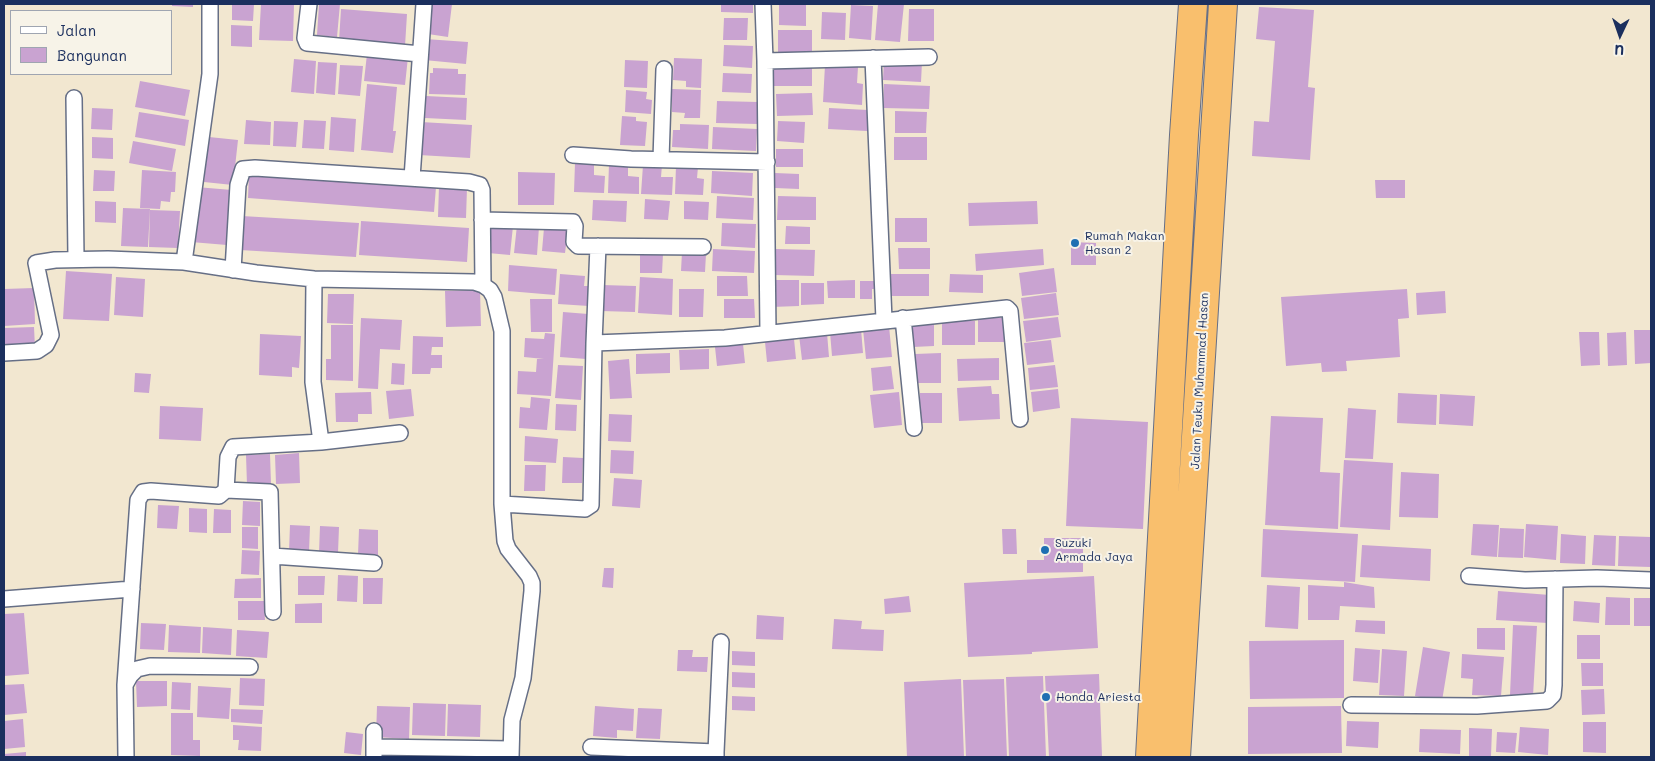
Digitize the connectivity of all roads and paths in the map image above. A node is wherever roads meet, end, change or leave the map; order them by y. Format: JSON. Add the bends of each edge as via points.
{"nodes":[{"id":1,"x":210,"y":4,"type":"edge"},
{"id":2,"x":310,"y":4,"type":"edge"},
{"id":3,"x":424,"y":4,"type":"edge"},
{"id":4,"x":763,"y":4,"type":"edge"},
{"id":5,"x":1193,"y":4,"type":"edge"},
{"id":6,"x":1223,"y":4,"type":"edge"},
{"id":7,"x":420,"y":54,"type":"junction"},
{"id":8,"x":929,"y":57,"type":"dead end"},
{"id":9,"x":874,"y":58,"type":"junction"},
{"id":10,"x":765,"y":61,"type":"junction"},
{"id":11,"x":664,"y":69,"type":"dead end"},
{"id":12,"x":74,"y":98,"type":"dead end"},
{"id":13,"x":1184,"y":135,"type":"junction"},
{"id":14,"x":1214,"y":140,"type":"junction"},
{"id":15,"x":573,"y":156,"type":"dead end"},
{"id":16,"x":661,"y":160,"type":"junction"},
{"id":17,"x":767,"y":162,"type":"junction"},
{"id":18,"x":412,"y":178,"type":"junction"},
{"id":19,"x":482,"y":220,"type":"junction"},
{"id":20,"x":598,"y":246,"type":"junction"},
{"id":21,"x":703,"y":248,"type":"dead end"},
{"id":22,"x":76,"y":258,"type":"junction"},
{"id":23,"x":184,"y":262,"type":"junction"},
{"id":24,"x":232,"y":270,"type":"junction"},
{"id":25,"x":314,"y":279,"type":"junction"},
{"id":26,"x":483,"y":285,"type":"junction"},
{"id":27,"x":903,"y":318,"type":"junction"},
{"id":28,"x":884,"y":320,"type":"junction"},
{"id":29,"x":768,"y":333,"type":"junction"},
{"id":30,"x":594,"y":343,"type":"junction"},
{"id":31,"x":4,"y":353,"type":"edge"},
{"id":32,"x":1020,"y":419,"type":"dead end"},
{"id":33,"x":914,"y":428,"type":"dead end"},
{"id":34,"x":400,"y":433,"type":"dead end"},
{"id":35,"x":321,"y":442,"type":"junction"},
{"id":36,"x":226,"y":490,"type":"junction"},
{"id":37,"x":502,"y":504,"type":"junction"},
{"id":38,"x":272,"y":556,"type":"junction"},
{"id":39,"x":374,"y":563,"type":"dead end"},
{"id":40,"x":1469,"y":576,"type":"dead end"},
{"id":41,"x":1555,"y":579,"type":"junction"},
{"id":42,"x":1651,"y":580,"type":"edge"},
{"id":43,"x":132,"y":589,"type":"junction"},
{"id":44,"x":4,"y":599,"type":"edge"},
{"id":45,"x":273,"y":612,"type":"dead end"},
{"id":46,"x":720,"y":642,"type":"dead end"},
{"id":47,"x":250,"y":667,"type":"dead end"},
{"id":48,"x":126,"y":686,"type":"junction"},
{"id":49,"x":1351,"y":705,"type":"dead end"},
{"id":50,"x":374,"y":731,"type":"dead end"},
{"id":51,"x":591,"y":747,"type":"dead end"},
{"id":52,"x":374,"y":752,"type":"edge"},
{"id":53,"x":511,"y":753,"type":"edge"},
{"id":54,"x":716,"y":755,"type":"edge"},
{"id":55,"x":126,"y":757,"type":"edge"},
{"id":56,"x":1150,"y":757,"type":"edge"},
{"id":57,"x":1176,"y":757,"type":"edge"}],
"edges":[{"from":1,"to":23,"type":"street","via":[[210,74]]},
{"from":2,"to":7,"type":"street","via":[[304,38],[307,43]]},
{"from":3,"to":7,"type":"street"},
{"from":4,"to":10,"type":"street"},
{"from":5,"to":13,"type":"highway"},
{"from":6,"to":14,"type":"highway","name":"Jalan Teuku Muhammad Hasan"},
{"from":7,"to":18,"type":"street"},
{"from":8,"to":9,"type":"street"},
{"from":9,"to":10,"type":"street"},
{"from":9,"to":28,"type":"street"},
{"from":10,"to":17,"type":"street"},
{"from":11,"to":16,"type":"street"},
{"from":12,"to":22,"type":"street"},
{"from":13,"to":14,"type":"highway"},
{"from":13,"to":56,"type":"highway"},
{"from":14,"to":57,"type":"highway","name":"Jalan Teuku Muhammad Hasan"},
{"from":15,"to":16,"type":"street"},
{"from":16,"to":17,"type":"street"},
{"from":17,"to":29,"type":"street"},
{"from":18,"to":19,"type":"street","via":[[469,182],[480,186]]},
{"from":18,"to":24,"type":"street","via":[[243,169],[238,186]]},
{"from":19,"to":20,"type":"street","via":[[573,222],[575,244]]},
{"from":19,"to":26,"type":"street"},
{"from":20,"to":21,"type":"street"},
{"from":20,"to":30,"type":"street"},
{"from":22,"to":23,"type":"street"},
{"from":22,"to":31,"type":"street","via":[[36,263],[51,335],[46,345],[37,351]]},
{"from":23,"to":24,"type":"street"},
{"from":24,"to":25,"type":"street"},
{"from":25,"to":26,"type":"street","via":[[474,282]]},
{"from":25,"to":35,"type":"street","via":[[313,382]]},
{"from":26,"to":37,"type":"street","via":[[494,297],[502,331]]},
{"from":27,"to":28,"type":"street"},
{"from":27,"to":32,"type":"street","via":[[1009,309]]},
{"from":27,"to":33,"type":"street"},
{"from":28,"to":29,"type":"street"},
{"from":29,"to":30,"type":"street","via":[[725,338]]},
{"from":30,"to":37,"type":"street","via":[[591,505],[585,509]]},
{"from":34,"to":35,"type":"street"},
{"from":35,"to":36,"type":"street","via":[[233,447],[228,457]]},
{"from":36,"to":38,"type":"street","via":[[270,492]]},
{"from":36,"to":43,"type":"street","via":[[219,496],[144,492],[138,500]]},
{"from":37,"to":53,"type":"street","via":[[505,541],[529,576],[532,591],[523,678],[512,720]]},
{"from":38,"to":39,"type":"street"},
{"from":38,"to":45,"type":"street"},
{"from":40,"to":41,"type":"street"},
{"from":41,"to":42,"type":"street"},
{"from":41,"to":49,"type":"street","via":[[1554,685],[1553,695],[1547,701],[1477,706]]},
{"from":43,"to":44,"type":"street"},
{"from":43,"to":48,"type":"street"},
{"from":46,"to":54,"type":"street"},
{"from":47,"to":48,"type":"street","via":[[150,666],[137,669]]},
{"from":48,"to":55,"type":"street"},
{"from":50,"to":52,"type":"street"},
{"from":51,"to":54,"type":"street"},
{"from":52,"to":53,"type":"street"}]}
